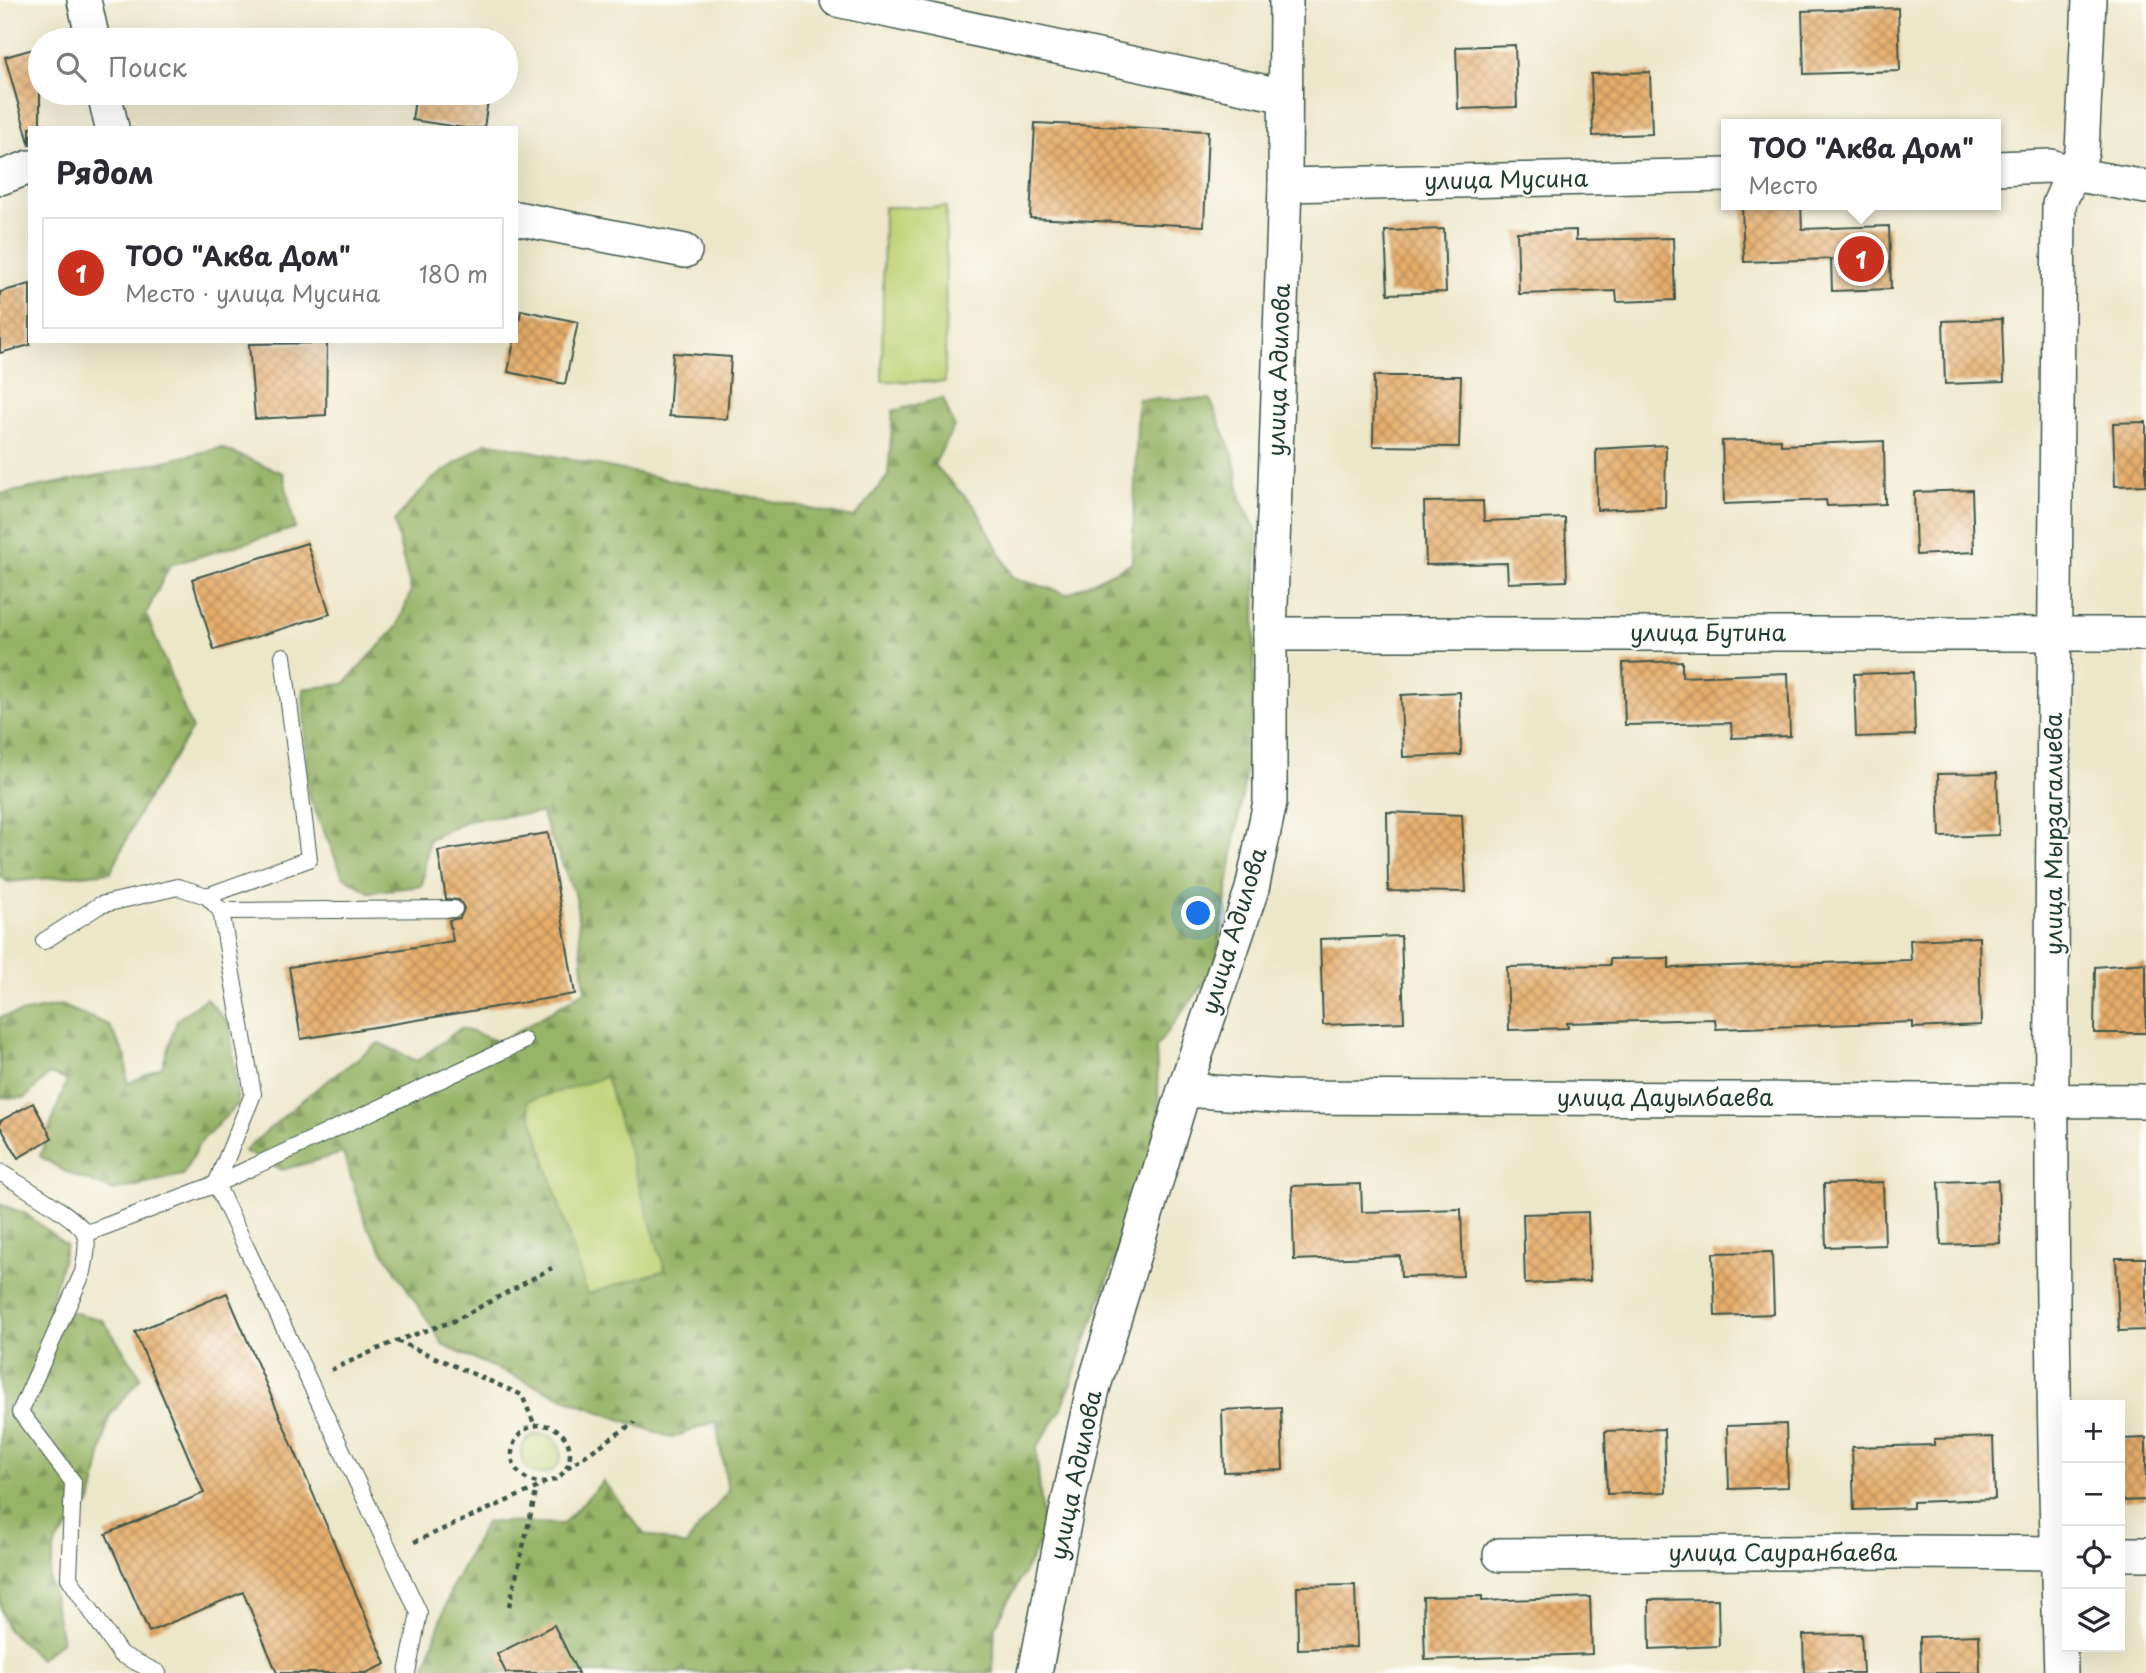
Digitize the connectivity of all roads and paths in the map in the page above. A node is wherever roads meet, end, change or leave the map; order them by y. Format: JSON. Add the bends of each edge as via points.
{"nodes":[{"id":1,"x":84,"y":0,"type":"edge"},
{"id":2,"x":837,"y":0,"type":"edge"},
{"id":3,"x":1286,"y":0,"type":"edge"},
{"id":4,"x":2089,"y":0,"type":"edge"},
{"id":5,"x":90,"y":28,"type":"edge"},
{"id":6,"x":1285,"y":96,"type":"junction"},
{"id":7,"x":107,"y":105,"type":"edge"},
{"id":8,"x":112,"y":126,"type":"edge"},
{"id":9,"x":28,"y":168,"type":"edge"},
{"id":10,"x":2001,"y":168,"type":"edge"},
{"id":11,"x":2072,"y":174,"type":"junction"},
{"id":12,"x":1721,"y":176,"type":"edge"},
{"id":13,"x":0,"y":178,"type":"edge"},
{"id":14,"x":1285,"y":185,"type":"junction"},
{"id":15,"x":2146,"y":187,"type":"edge"},
{"id":16,"x":518,"y":218,"type":"edge"},
{"id":17,"x":685,"y":251,"type":"dead end"},
{"id":18,"x":1270,"y":634,"type":"junction"},
{"id":19,"x":2146,"y":634,"type":"edge"},
{"id":20,"x":2056,"y":635,"type":"junction"},
{"id":21,"x":283,"y":656,"type":"dead end"},
{"id":22,"x":207,"y":896,"type":"junction"},
{"id":23,"x":454,"y":909,"type":"dead end"},
{"id":24,"x":221,"y":911,"type":"junction"},
{"id":25,"x":44,"y":942,"type":"dead end"},
{"id":26,"x":524,"y":1041,"type":"dead end"},
{"id":27,"x":1184,"y":1090,"type":"junction"},
{"id":28,"x":2052,"y":1099,"type":"junction"},
{"id":29,"x":2146,"y":1101,"type":"edge"},
{"id":30,"x":0,"y":1172,"type":"edge"},
{"id":31,"x":216,"y":1184,"type":"junction"},
{"id":32,"x":85,"y":1234,"type":"junction"},
{"id":33,"x":552,"y":1268,"type":"dead end"},
{"id":34,"x":397,"y":1341,"type":"junction"},
{"id":35,"x":309,"y":1380,"type":"junction"},
{"id":36,"x":635,"y":1422,"type":"dead end"},
{"id":37,"x":535,"y":1426,"type":"junction"},
{"id":38,"x":566,"y":1469,"type":"junction"},
{"id":39,"x":552,"y":1481,"type":"junction"},
{"id":40,"x":537,"y":1487,"type":"junction"},
{"id":41,"x":390,"y":1552,"type":"junction"},
{"id":42,"x":2062,"y":1553,"type":"edge"},
{"id":43,"x":2125,"y":1554,"type":"edge"},
{"id":44,"x":2146,"y":1554,"type":"edge"},
{"id":45,"x":1500,"y":1555,"type":"dead end"},
{"id":46,"x":2062,"y":1589,"type":"edge"},
{"id":47,"x":509,"y":1606,"type":"dead end"},
{"id":48,"x":158,"y":1673,"type":"edge"},
{"id":49,"x":407,"y":1673,"type":"edge"},
{"id":50,"x":1035,"y":1673,"type":"edge"},
{"id":51,"x":2062,"y":1673,"type":"edge"}],
"edges":[{"from":1,"to":5,"type":"street"},
{"from":2,"to":6,"type":"street"},
{"from":3,"to":6,"type":"street","name":"улица Адилова"},
{"from":4,"to":11,"type":"street","name":"улица Мырзагалиева","via":[[2082,152]]},
{"from":6,"to":14,"type":"street","name":"улица Адилова"},
{"from":7,"to":8,"type":"street"},
{"from":9,"to":13,"type":"street"},
{"from":10,"to":11,"type":"street","via":[[2051,166]]},
{"from":11,"to":15,"type":"street"},
{"from":11,"to":20,"type":"street","name":"улица Мырзагалиева","via":[[2059,204]]},
{"from":12,"to":14,"type":"street","name":"улица Мусина"},
{"from":14,"to":18,"type":"street","name":"улица Адилова"},
{"from":16,"to":17,"type":"street"},
{"from":18,"to":20,"type":"street","name":"улица Бутина"},
{"from":18,"to":27,"type":"street","name":"улица Адилова","via":[[1270,802],[1252,889]]},
{"from":19,"to":20,"type":"street","name":"улица Бутина"},
{"from":20,"to":28,"type":"street","name":"улица Мырзагалиева"},
{"from":21,"to":22,"type":"lane","via":[[309,859]]},
{"from":22,"to":24,"type":"lane"},
{"from":22,"to":25,"type":"lane","via":[[178,887],[100,905]]},
{"from":23,"to":24,"type":"lane"},
{"from":24,"to":31,"type":"lane","via":[[253,1094]]},
{"from":26,"to":31,"type":"lane"},
{"from":27,"to":28,"type":"street","name":"улица Дауылбаева","via":[[1299,1097]]},
{"from":27,"to":50,"type":"street","name":"улица Адилова","via":[[1093,1389]]},
{"from":28,"to":29,"type":"street","name":"улица Дауылбаева"},
{"from":28,"to":42,"type":"street","name":"улица Мырзагалиева"},
{"from":30,"to":32,"type":"lane","via":[[69,1217]]},
{"from":31,"to":32,"type":"lane"},
{"from":31,"to":35,"type":"lane"},
{"from":32,"to":48,"type":"lane","via":[[83,1272],[20,1412],[73,1482],[69,1578],[120,1654]]},
{"from":33,"to":34,"type":"path","via":[[454,1321]]},
{"from":34,"to":35,"type":"path"},
{"from":34,"to":37,"type":"path","via":[[522,1395]]},
{"from":35,"to":41,"type":"lane"},
{"from":36,"to":38,"type":"path"},
{"from":37,"to":38,"type":"path","via":[[561,1433],[570,1450]]},
{"from":37,"to":39,"type":"path","via":[[518,1436],[514,1463],[533,1482]]},
{"from":38,"to":39,"type":"path"},
{"from":39,"to":40,"type":"path"},
{"from":40,"to":41,"type":"path"},
{"from":40,"to":47,"type":"path"},
{"from":41,"to":49,"type":"lane","via":[[419,1613]]},
{"from":42,"to":45,"type":"street","name":"улица Сауранбаева"},
{"from":43,"to":44,"type":"street"},
{"from":46,"to":51,"type":"street","name":"улица Мырзагалиева"}]}
